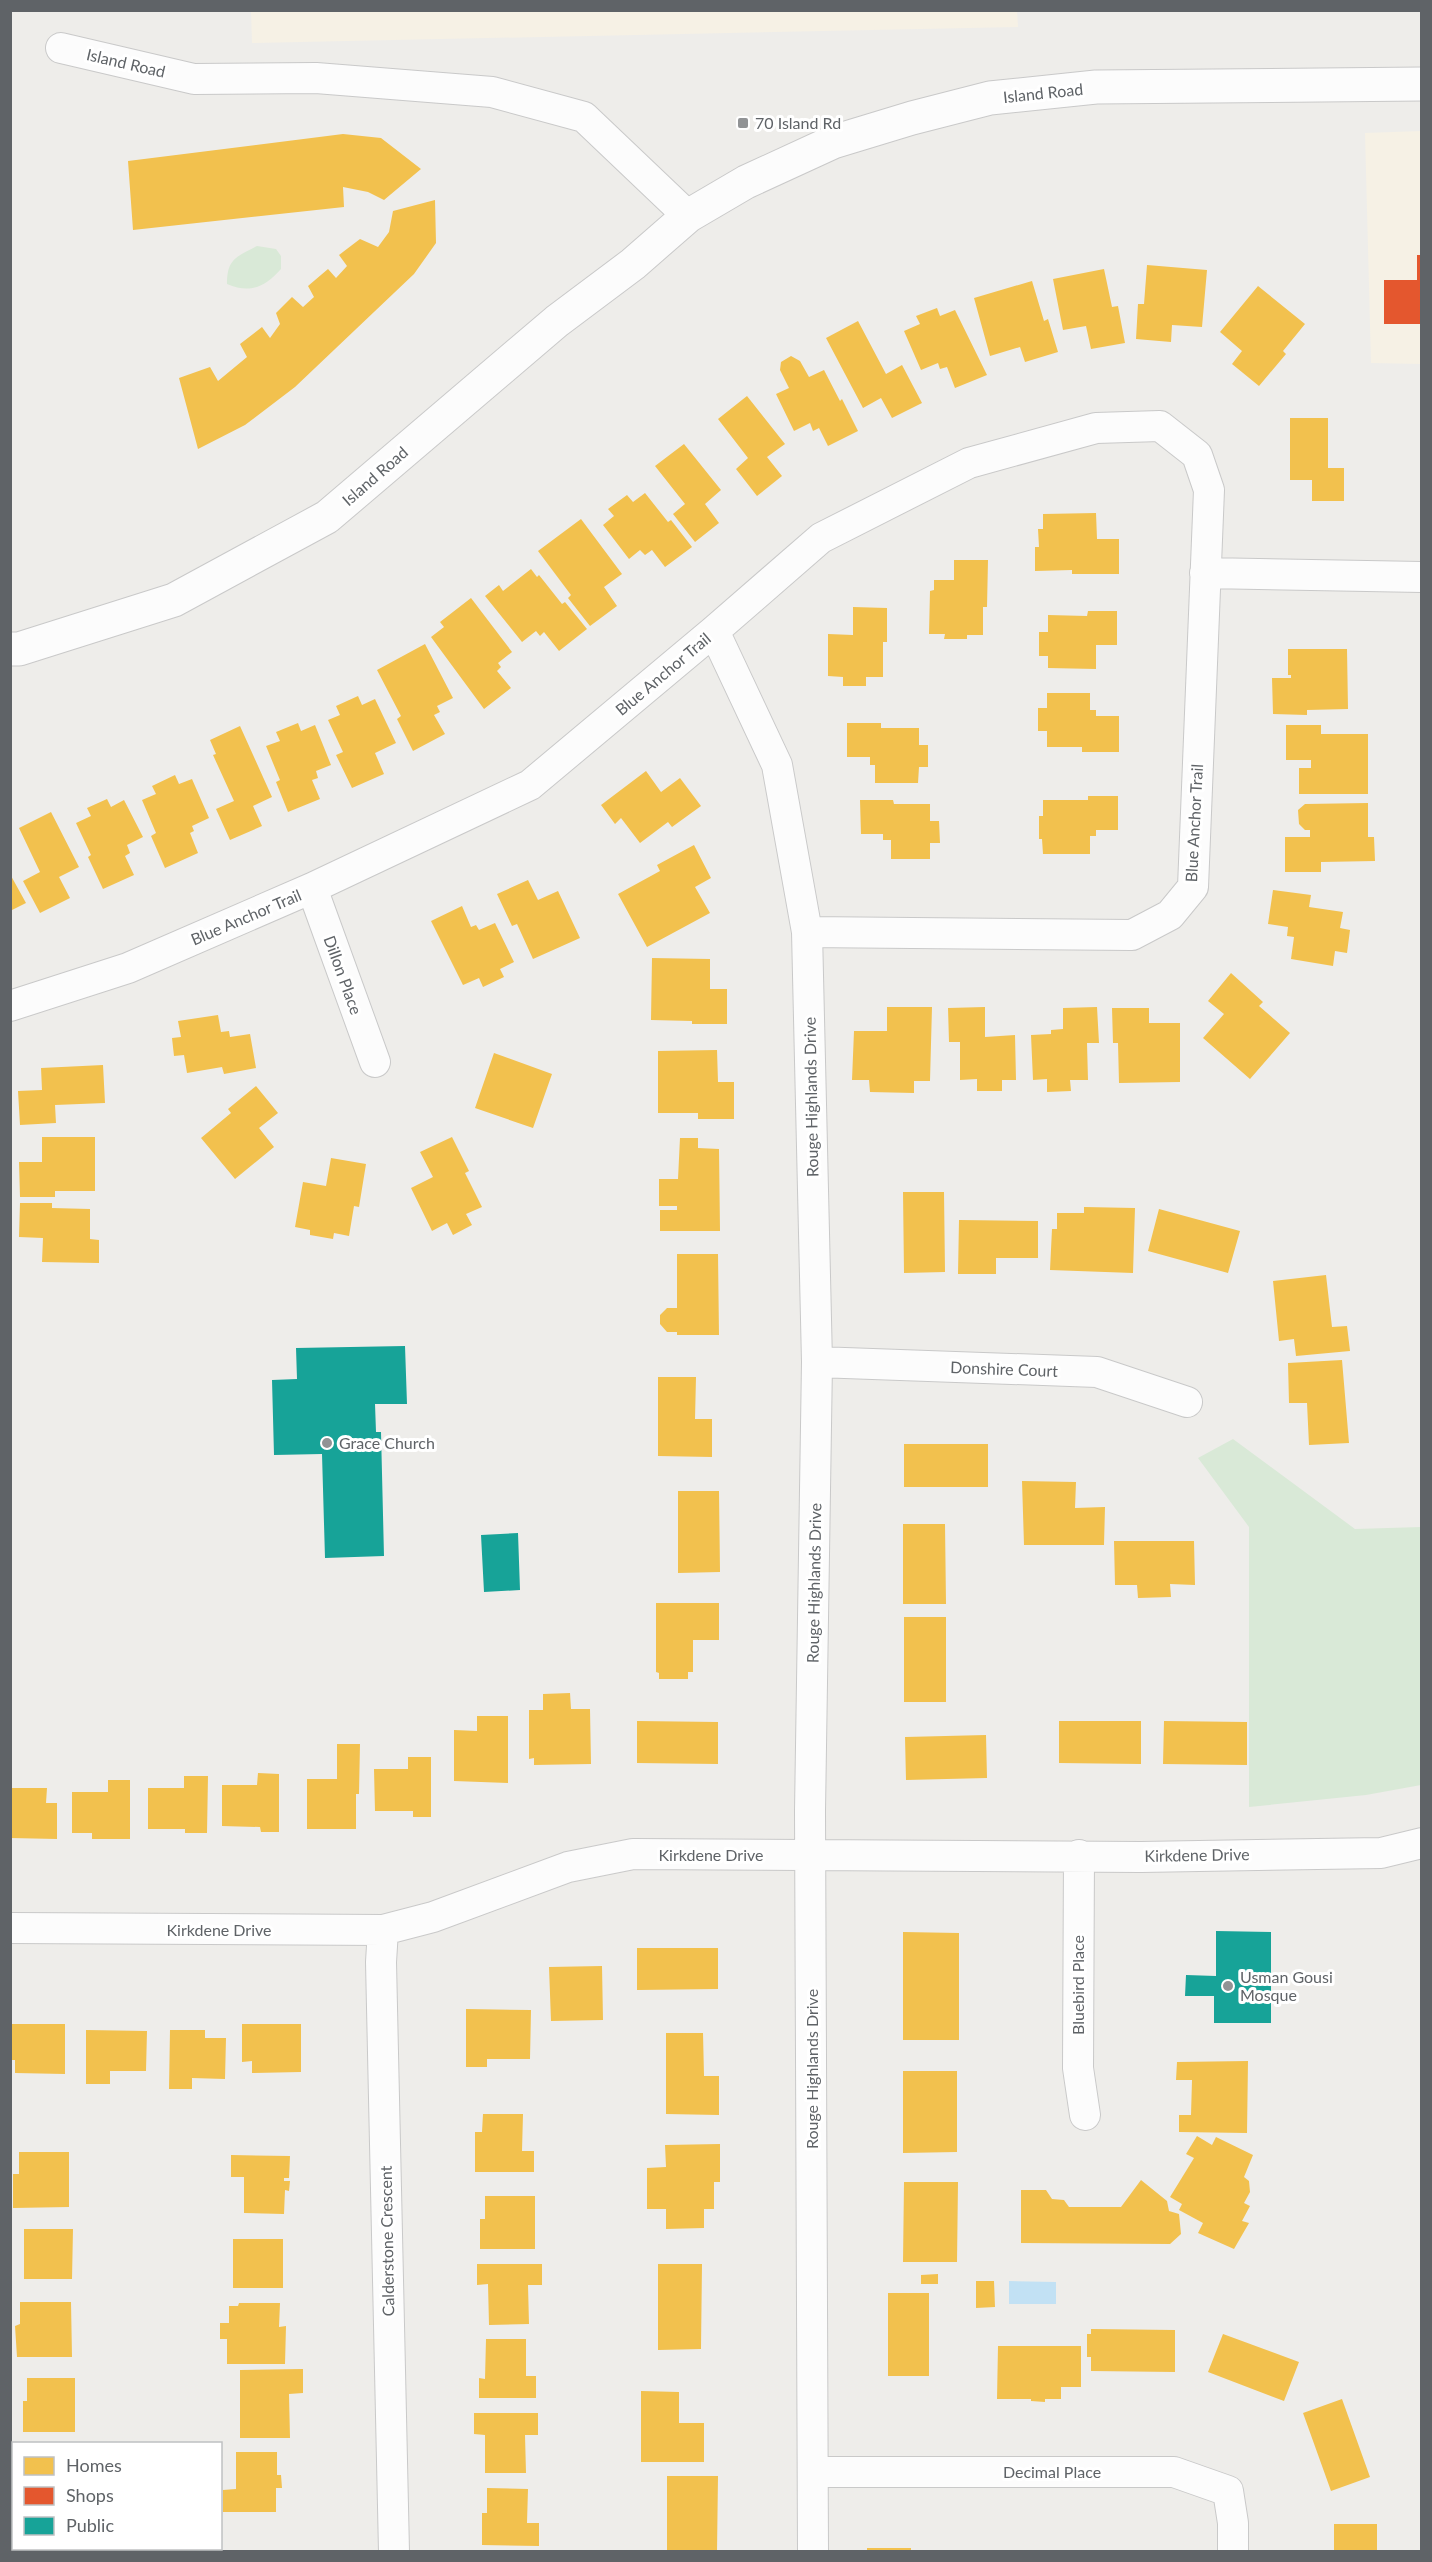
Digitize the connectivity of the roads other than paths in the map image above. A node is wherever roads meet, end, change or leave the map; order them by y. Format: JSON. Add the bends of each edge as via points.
{"nodes":[{"id":1,"x":61,"y":48,"type":"dead end"},
{"id":2,"x":1422,"y":84,"type":"edge"},
{"id":3,"x":688,"y":216,"type":"junction"},
{"id":4,"x":1205,"y":573,"type":"junction"},
{"id":5,"x":1422,"y":577,"type":"edge"},
{"id":6,"x":714,"y":631,"type":"junction"},
{"id":7,"x":10,"y":649,"type":"edge"},
{"id":8,"x":312,"y":888,"type":"junction"},
{"id":9,"x":807,"y":932,"type":"junction"},
{"id":10,"x":10,"y":1006,"type":"edge"},
{"id":11,"x":375,"y":1062,"type":"dead end"},
{"id":12,"x":817,"y":1362,"type":"junction"},
{"id":13,"x":1187,"y":1402,"type":"dead end"},
{"id":14,"x":1422,"y":1843,"type":"edge"},
{"id":15,"x":1079,"y":1855,"type":"junction"},
{"id":16,"x":811,"y":1856,"type":"junction"},
{"id":17,"x":10,"y":1928,"type":"edge"},
{"id":18,"x":384,"y":1930,"type":"junction"},
{"id":19,"x":1085,"y":2115,"type":"dead end"},
{"id":20,"x":813,"y":2472,"type":"junction"},
{"id":21,"x":394,"y":2552,"type":"edge"},
{"id":22,"x":813,"y":2552,"type":"edge"},
{"id":23,"x":1233,"y":2552,"type":"edge"}],
"edges":[{"from":1,"to":3,"type":"street","name":"Island Road","via":[[194,79],[316,78],[492,92],[584,117]]},
{"from":2,"to":3,"type":"street","name":"Island Road","via":[[1096,87],[990,98],[833,142],[746,182]]},
{"from":3,"to":7,"type":"street","name":"Island Road","via":[[633,264],[550,326],[327,517],[174,600]]},
{"from":4,"to":5,"type":"street"},
{"from":4,"to":6,"type":"street","name":"Blue Anchor Trail","via":[[1209,490],[1197,455],[1160,426],[1096,429],[969,463],[821,538]]},
{"from":4,"to":9,"type":"street","name":"Blue Anchor Trail","via":[[1193,887],[1170,915],[1132,935]]},
{"from":6,"to":8,"type":"street","name":"Blue Anchor Trail","via":[[530,785]]},
{"from":6,"to":9,"type":"street","name":"Rouge Highlands Drive","via":[[777,765]]},
{"from":8,"to":10,"type":"street","name":"Blue Anchor Trail","via":[[128,968]]},
{"from":8,"to":11,"type":"street","name":"Dillon Place"},
{"from":9,"to":12,"type":"street","name":"Rouge Highlands Drive"},
{"from":12,"to":13,"type":"street","name":"Donshire Court","via":[[1096,1372]]},
{"from":12,"to":16,"type":"street","name":"Rouge Highlands Drive"},
{"from":14,"to":15,"type":"street","name":"Kirkdene Drive","via":[[1381,1853]]},
{"from":15,"to":16,"type":"street","name":"Kirkdene Drive"},
{"from":15,"to":19,"type":"street","name":"Bluebird Place","via":[[1078,2068]]},
{"from":16,"to":18,"type":"street","name":"Kirkdene Drive","via":[[633,1854],[568,1867],[433,1917]]},
{"from":16,"to":20,"type":"street","name":"Rouge Highlands Drive"},
{"from":17,"to":18,"type":"street","name":"Kirkdene Drive"},
{"from":18,"to":21,"type":"street","name":"Calderstone Crescent","via":[[381,1962]]},
{"from":20,"to":22,"type":"street","name":"Rouge Highlands Drive"},
{"from":20,"to":23,"type":"street","name":"Decimal Place","via":[[1174,2472],[1227,2491]]}]}
